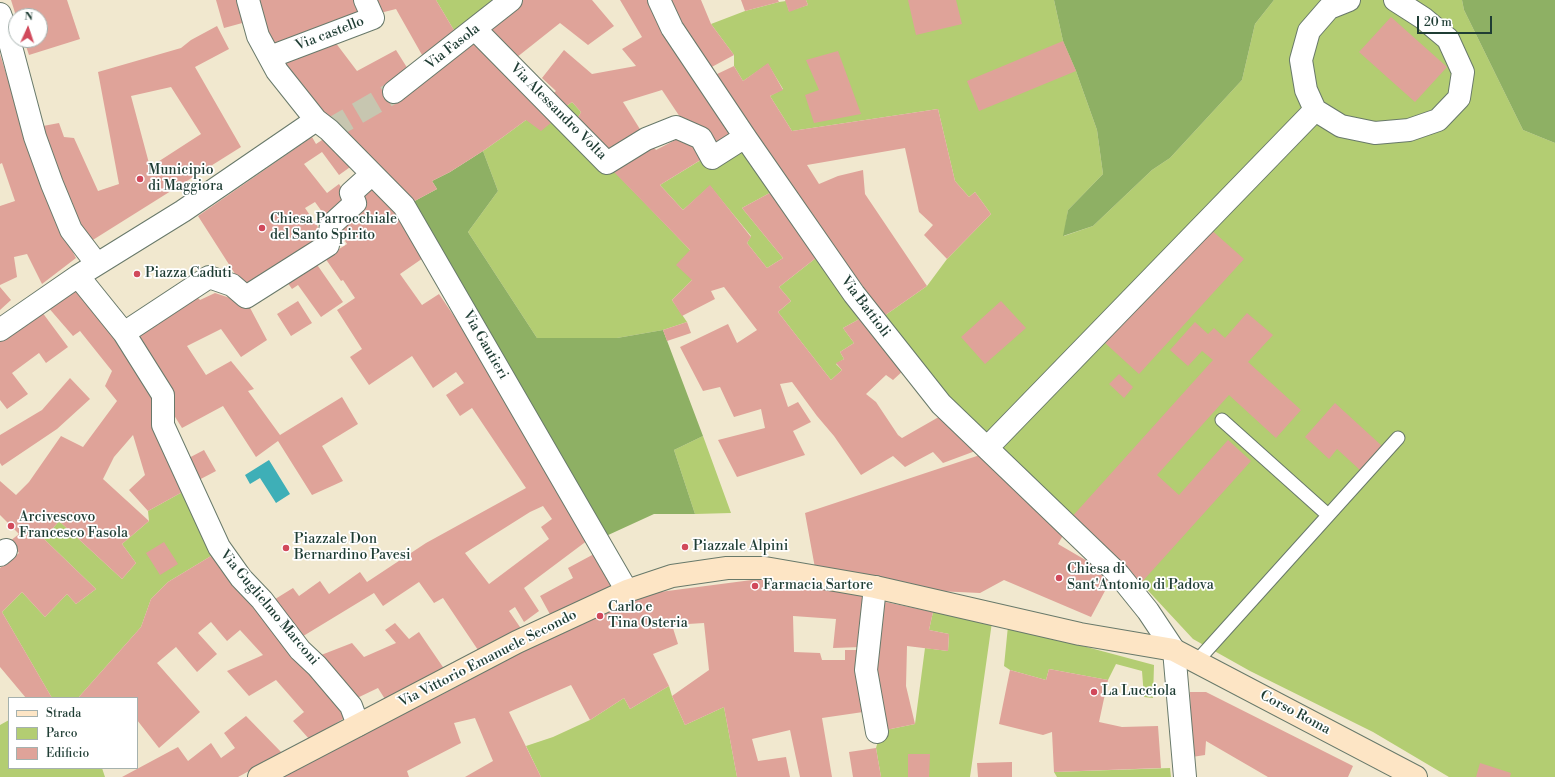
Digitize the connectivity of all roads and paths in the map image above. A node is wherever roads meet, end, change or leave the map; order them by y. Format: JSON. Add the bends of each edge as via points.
{"nodes":[{"id":1,"x":248,"y":0,"type":"edge"},
{"id":2,"x":365,"y":0,"type":"edge"},
{"id":3,"x":511,"y":0,"type":"edge"},
{"id":4,"x":660,"y":0,"type":"edge"},
{"id":5,"x":1349,"y":0,"type":"edge"},
{"id":6,"x":1395,"y":0,"type":"edge"},
{"id":7,"x":0,"y":14,"type":"edge"},
{"id":8,"x":475,"y":29,"type":"junction"},
{"id":9,"x":270,"y":57,"type":"junction"},
{"id":10,"x":394,"y":92,"type":"tunnel mouth"},
{"id":11,"x":1315,"y":110,"type":"junction"},
{"id":12,"x":316,"y":120,"type":"junction"},
{"id":13,"x":745,"y":137,"type":"junction"},
{"id":14,"x":372,"y":174,"type":"junction"},
{"id":15,"x":98,"y":264,"type":"junction"},
{"id":16,"x":78,"y":276,"type":"junction"},
{"id":17,"x":0,"y":330,"type":"edge"},
{"id":18,"x":124,"y":333,"type":"junction"},
{"id":19,"x":1222,"y":420,"type":"dead end"},
{"id":20,"x":1398,"y":438,"type":"dead end"},
{"id":21,"x":988,"y":448,"type":"junction"},
{"id":22,"x":1328,"y":515,"type":"junction"},
{"id":23,"x":874,"y":588,"type":"junction"},
{"id":24,"x":627,"y":591,"type":"junction"},
{"id":25,"x":1174,"y":650,"type":"junction"},
{"id":26,"x":1197,"y":661,"type":"junction"},
{"id":27,"x":358,"y":726,"type":"junction"},
{"id":28,"x":877,"y":732,"type":"dead end"},
{"id":29,"x":260,"y":777,"type":"edge"},
{"id":30,"x":1185,"y":777,"type":"edge"},
{"id":31,"x":1416,"y":777,"type":"edge"}],
"edges":[{"from":1,"to":9,"type":"street","name":"Via Gautieri","via":[[258,36]]},
{"from":2,"to":9,"type":"street","name":"Via castello","via":[[373,18]]},
{"from":3,"to":8,"type":"street","name":"Via Fasola"},
{"from":4,"to":13,"type":"street","name":"Via Battioli","via":[[672,28]]},
{"from":5,"to":11,"type":"street","via":[[1329,8],[1309,31],[1301,60],[1306,90]]},
{"from":6,"to":11,"type":"street","via":[[1423,18],[1448,39],[1463,72],[1459,98],[1438,120],[1409,130],[1375,133],[1342,126]]},
{"from":7,"to":15,"type":"street","via":[[35,137],[52,184],[71,230]]},
{"from":8,"to":10,"type":"street","name":"Via Fasola"},
{"from":8,"to":13,"type":"street","name":"Via Alessandro Volta","via":[[607,163],[646,139],[676,127],[701,138],[712,158]]},
{"from":9,"to":12,"type":"street","name":"Via Gautieri","via":[[277,71]]},
{"from":11,"to":21,"type":"street"},
{"from":12,"to":14,"type":"street","name":"Via Gautieri"},
{"from":12,"to":15,"type":"street","via":[[183,212]]},
{"from":13,"to":21,"type":"street","name":"Via Battioli","via":[[854,294],[941,404]]},
{"from":14,"to":18,"type":"street","via":[[351,193],[355,203],[331,225],[328,246],[246,297],[232,285],[209,277]]},
{"from":14,"to":24,"type":"street","name":"Via Gautieri","via":[[404,206]]},
{"from":15,"to":16,"type":"street"},
{"from":16,"to":17,"type":"street"},
{"from":16,"to":18,"type":"street"},
{"from":18,"to":27,"type":"street","name":"Via Guglielmo Marconi","via":[[164,395],[163,424],[219,547],[300,650],[351,706]]},
{"from":19,"to":22,"type":"lane"},
{"from":20,"to":22,"type":"lane"},
{"from":21,"to":25,"type":"street","name":"Via Battioli","via":[[1119,575],[1148,611]]},
{"from":22,"to":26,"type":"lane"},
{"from":23,"to":24,"type":"street","name":"Via Vittorio Emanuele Secondo","via":[[765,568],[727,568],[672,576]]},
{"from":23,"to":25,"type":"street","name":"Via Vittorio Emanuele Secondo","via":[[1080,634]]},
{"from":23,"to":28,"type":"street","via":[[866,670]]},
{"from":24,"to":27,"type":"street","name":"Via Vittorio Emanuele Secondo","via":[[517,642]]},
{"from":25,"to":26,"type":"street","name":"Corso Roma"},
{"from":25,"to":30,"type":"street"},
{"from":26,"to":31,"type":"street","name":"Corso Roma"},
{"from":27,"to":29,"type":"street","name":"Via Vittorio Emanuele Secondo"}]}
